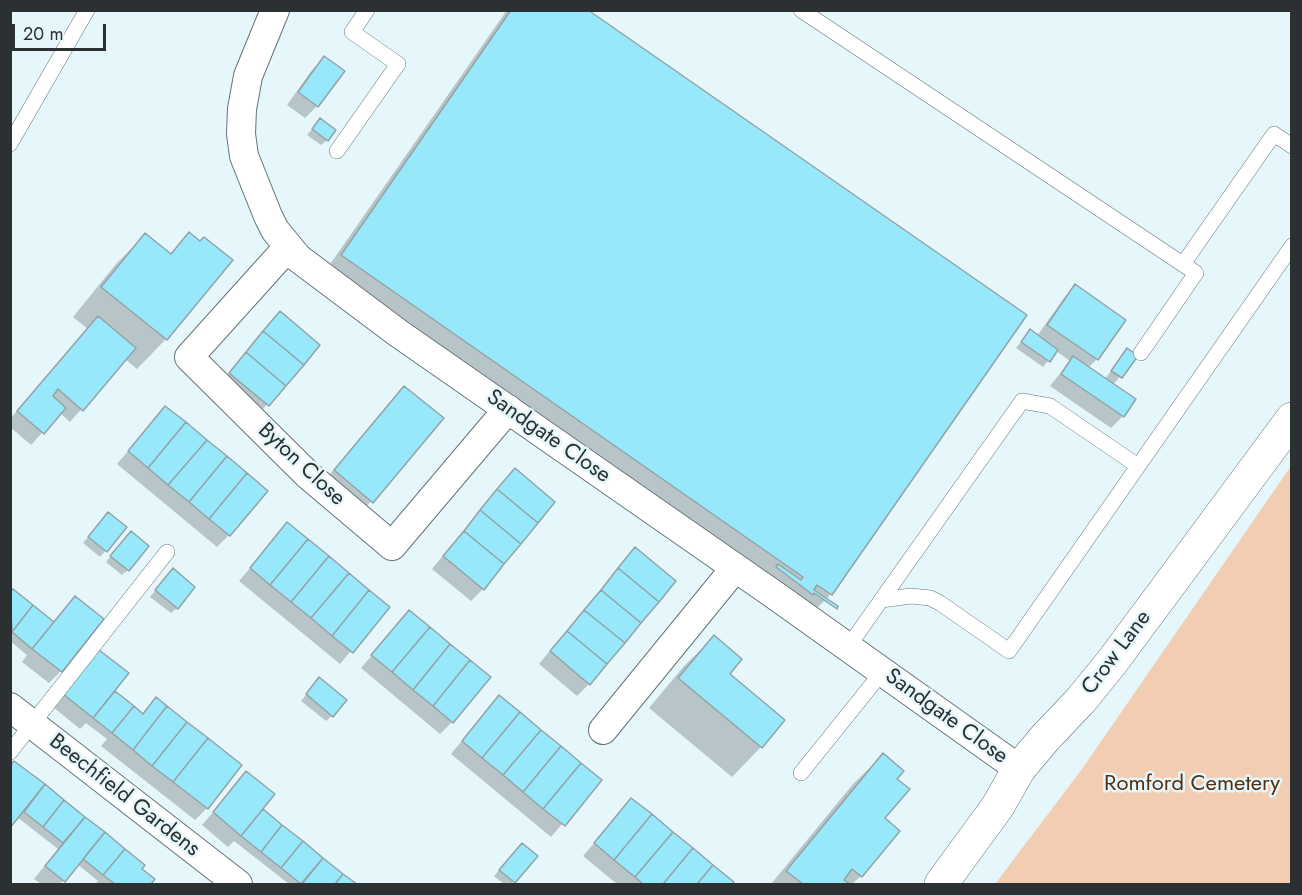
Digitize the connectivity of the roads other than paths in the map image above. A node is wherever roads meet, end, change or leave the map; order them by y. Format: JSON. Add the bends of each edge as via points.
{"nodes":[{"id":1,"x":87,"y":10,"type":"edge"},
{"id":2,"x":275,"y":10,"type":"edge"},
{"id":3,"x":367,"y":10,"type":"edge"},
{"id":4,"x":801,"y":10,"type":"edge"},
{"id":5,"x":10,"y":144,"type":"edge"},
{"id":6,"x":1292,"y":147,"type":"edge"},
{"id":7,"x":337,"y":151,"type":"dead end"},
{"id":8,"x":1292,"y":246,"type":"edge"},
{"id":9,"x":288,"y":247,"type":"junction"},
{"id":10,"x":1183,"y":264,"type":"junction"},
{"id":11,"x":1141,"y":353,"type":"dead end"},
{"id":12,"x":508,"y":409,"type":"junction"},
{"id":13,"x":1292,"y":419,"type":"edge"},
{"id":14,"x":1138,"y":466,"type":"junction"},
{"id":15,"x":166,"y":552,"type":"dead end"},
{"id":16,"x":735,"y":568,"type":"junction"},
{"id":17,"x":881,"y":600,"type":"junction"},
{"id":18,"x":848,"y":647,"type":"junction"},
{"id":19,"x":883,"y":671,"type":"junction"},
{"id":20,"x":21,"y":715,"type":"edge"},
{"id":21,"x":603,"y":730,"type":"dead end"},
{"id":22,"x":10,"y":752,"type":"edge"},
{"id":23,"x":1019,"y":769,"type":"junction"},
{"id":24,"x":801,"y":773,"type":"dead end"},
{"id":25,"x":238,"y":885,"type":"edge"},
{"id":26,"x":941,"y":885,"type":"edge"}],
"edges":[{"from":1,"to":5,"type":"lane"},
{"from":2,"to":9,"type":"street","name":"Sandgate Close","via":[[248,76],[241,134],[254,186],[275,230]]},
{"from":3,"to":7,"type":"lane","via":[[352,32],[398,64]]},
{"from":4,"to":10,"type":"lane"},
{"from":6,"to":10,"type":"lane","via":[[1274,134]]},
{"from":8,"to":14,"type":"lane"},
{"from":9,"to":12,"type":"street","name":"Sandgate Close","via":[[327,281]]},
{"from":9,"to":12,"type":"street","name":"Byton Close","via":[[189,357],[308,475],[393,546]]},
{"from":10,"to":11,"type":"lane","via":[[1196,273]]},
{"from":12,"to":16,"type":"street","name":"Sandgate Close"},
{"from":13,"to":23,"type":"street","name":"Crow Lane","via":[[1112,662]]},
{"from":14,"to":17,"type":"lane","via":[[1009,651],[930,598]]},
{"from":14,"to":17,"type":"lane","via":[[1050,406],[1022,401]]},
{"from":15,"to":20,"type":"lane"},
{"from":16,"to":18,"type":"street","name":"Sandgate Close"},
{"from":16,"to":21,"type":"street"},
{"from":17,"to":18,"type":"lane"},
{"from":18,"to":19,"type":"street","name":"Sandgate Close"},
{"from":19,"to":23,"type":"street","name":"Sandgate Close"},
{"from":19,"to":24,"type":"lane"},
{"from":20,"to":22,"type":"lane"},
{"from":20,"to":25,"type":"street","name":"Beechfield Gardens"},
{"from":23,"to":26,"type":"street","name":"Crow Lane","via":[[998,806]]}]}
